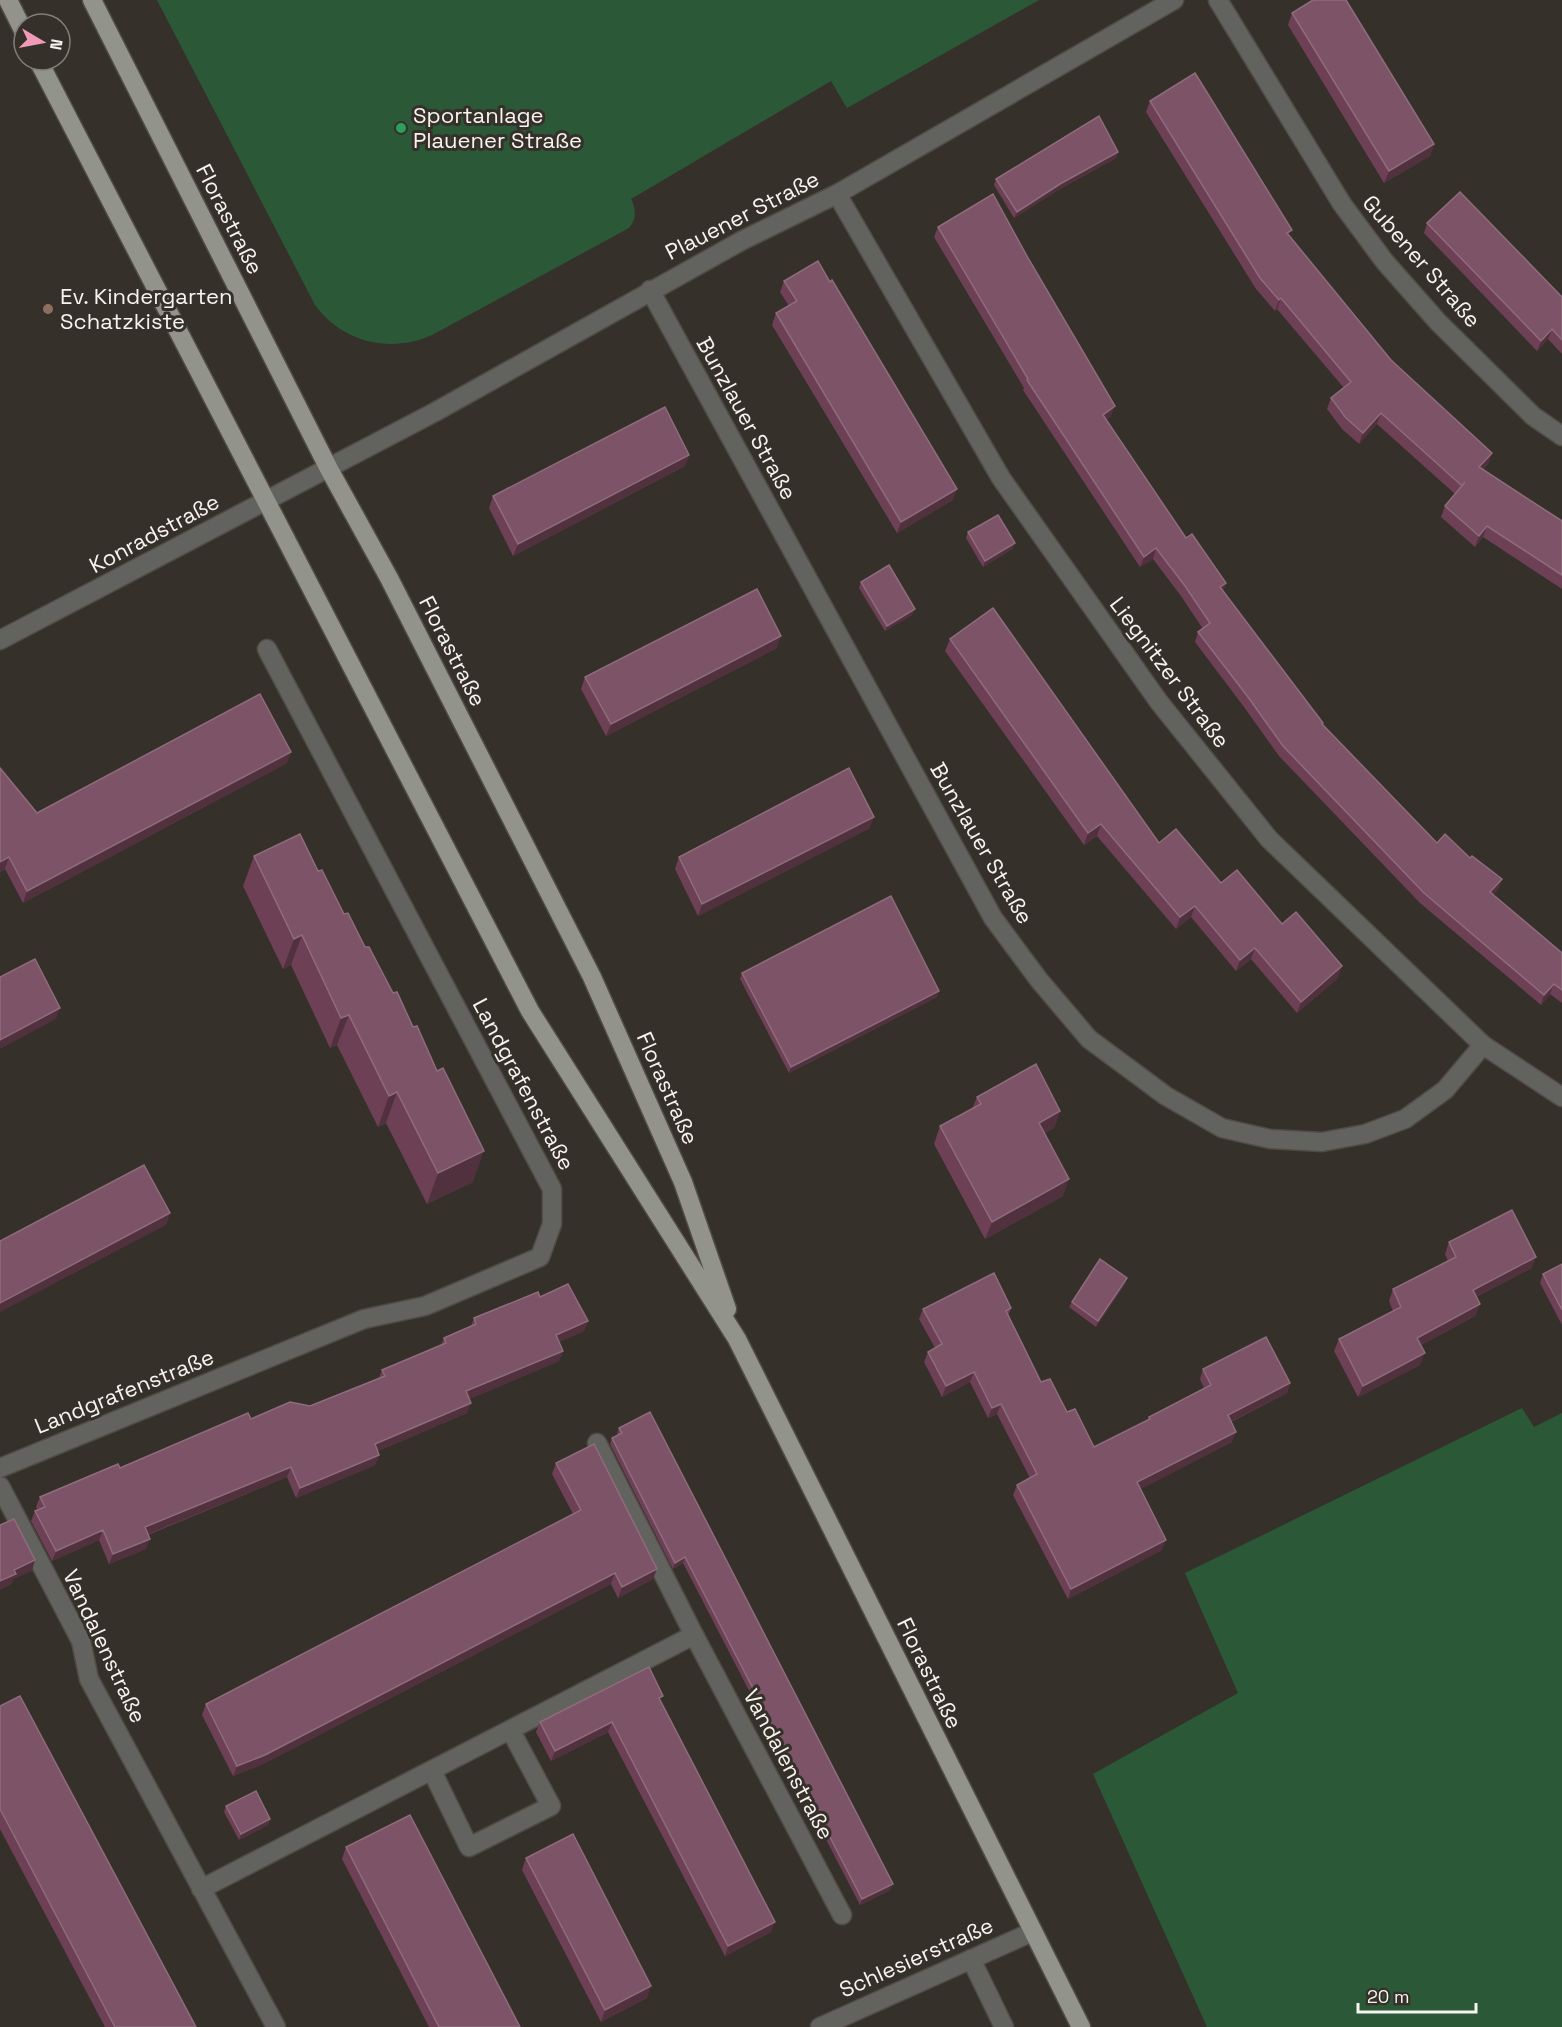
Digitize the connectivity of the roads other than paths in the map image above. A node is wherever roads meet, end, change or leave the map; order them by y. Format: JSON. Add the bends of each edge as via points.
{"nodes":[{"id":1,"x":92,"y":0,"type":"edge"},
{"id":2,"x":1174,"y":0,"type":"edge"},
{"id":3,"x":1218,"y":0,"type":"edge"},
{"id":4,"x":44,"y":72,"type":"edge"},
{"id":5,"x":837,"y":194,"type":"junction"},
{"id":6,"x":650,"y":290,"type":"junction"},
{"id":7,"x":1562,"y":436,"type":"edge"},
{"id":8,"x":329,"y":469,"type":"junction"},
{"id":9,"x":266,"y":501,"type":"junction"},
{"id":10,"x":0,"y":640,"type":"edge"},
{"id":11,"x":267,"y":649,"type":"dead end"},
{"id":12,"x":1483,"y":1045,"type":"junction"},
{"id":13,"x":1562,"y":1097,"type":"edge"},
{"id":14,"x":737,"y":1339,"type":"junction"},
{"id":15,"x":597,"y":1443,"type":"dead end"},
{"id":16,"x":0,"y":1468,"type":"edge"},
{"id":17,"x":0,"y":1486,"type":"edge"},
{"id":18,"x":694,"y":1635,"type":"junction"},
{"id":19,"x":511,"y":1731,"type":"junction"},
{"id":20,"x":432,"y":1771,"type":"junction"},
{"id":21,"x":201,"y":1889,"type":"junction"},
{"id":22,"x":842,"y":1915,"type":"dead end"},
{"id":23,"x":1032,"y":1932,"type":"junction"},
{"id":24,"x":971,"y":1959,"type":"junction"},
{"id":25,"x":276,"y":2027,"type":"edge"},
{"id":26,"x":820,"y":2027,"type":"edge"},
{"id":27,"x":1004,"y":2027,"type":"edge"},
{"id":28,"x":1081,"y":2027,"type":"edge"}],
"edges":[{"from":1,"to":8,"type":"main road","name":"Florastraße"},
{"from":2,"to":5,"type":"street","name":"Plauener Straße"},
{"from":3,"to":7,"type":"street","name":"Gubener Straße","via":[[1342,204],[1385,262],[1438,322],[1526,408]]},
{"from":4,"to":9,"type":"main road","name":"Florastraße"},
{"from":5,"to":6,"type":"street","name":"Plauener Straße"},
{"from":5,"to":12,"type":"street","name":"Liegnitzer Straße","via":[[1001,478],[1159,702],[1269,839]]},
{"from":6,"to":8,"type":"street","name":"Plauener Straße"},
{"from":6,"to":12,"type":"street","name":"Bunzlauer Straße","via":[[993,918],[1089,1039],[1166,1096],[1222,1128],[1270,1138],[1322,1142],[1365,1134],[1406,1119],[1445,1090]]},
{"from":8,"to":9,"type":"street","name":"Konradstraße"},
{"from":8,"to":14,"type":"main road","name":"Florastraße","via":[[389,578],[592,977],[683,1182]]},
{"from":9,"to":10,"type":"street","name":"Konradstraße"},
{"from":9,"to":14,"type":"main road","name":"Florastraße","via":[[530,1011]]},
{"from":11,"to":16,"type":"street","name":"Landgrafenstraße","via":[[552,1189],[552,1224],[540,1257],[425,1306],[364,1318]]},
{"from":12,"to":13,"type":"street","name":"Liegnitzer Straße"},
{"from":14,"to":23,"type":"main road","name":"Florastraße"},
{"from":15,"to":18,"type":"street","name":"Vandalenstraße"},
{"from":17,"to":21,"type":"street","name":"Vandalenstraße","via":[[81,1641],[89,1679]]},
{"from":18,"to":19,"type":"street"},
{"from":18,"to":22,"type":"street","name":"Vandalenstraße"},
{"from":19,"to":20,"type":"street"},
{"from":19,"to":20,"type":"street","via":[[551,1806],[469,1847]]},
{"from":20,"to":21,"type":"street"},
{"from":21,"to":25,"type":"street","name":"Vandalenstraße"},
{"from":23,"to":24,"type":"street","name":"Schlesierstraße"},
{"from":23,"to":28,"type":"main road","name":"Florastraße"},
{"from":24,"to":26,"type":"street","name":"Schlesierstraße"},
{"from":24,"to":27,"type":"street"}]}
